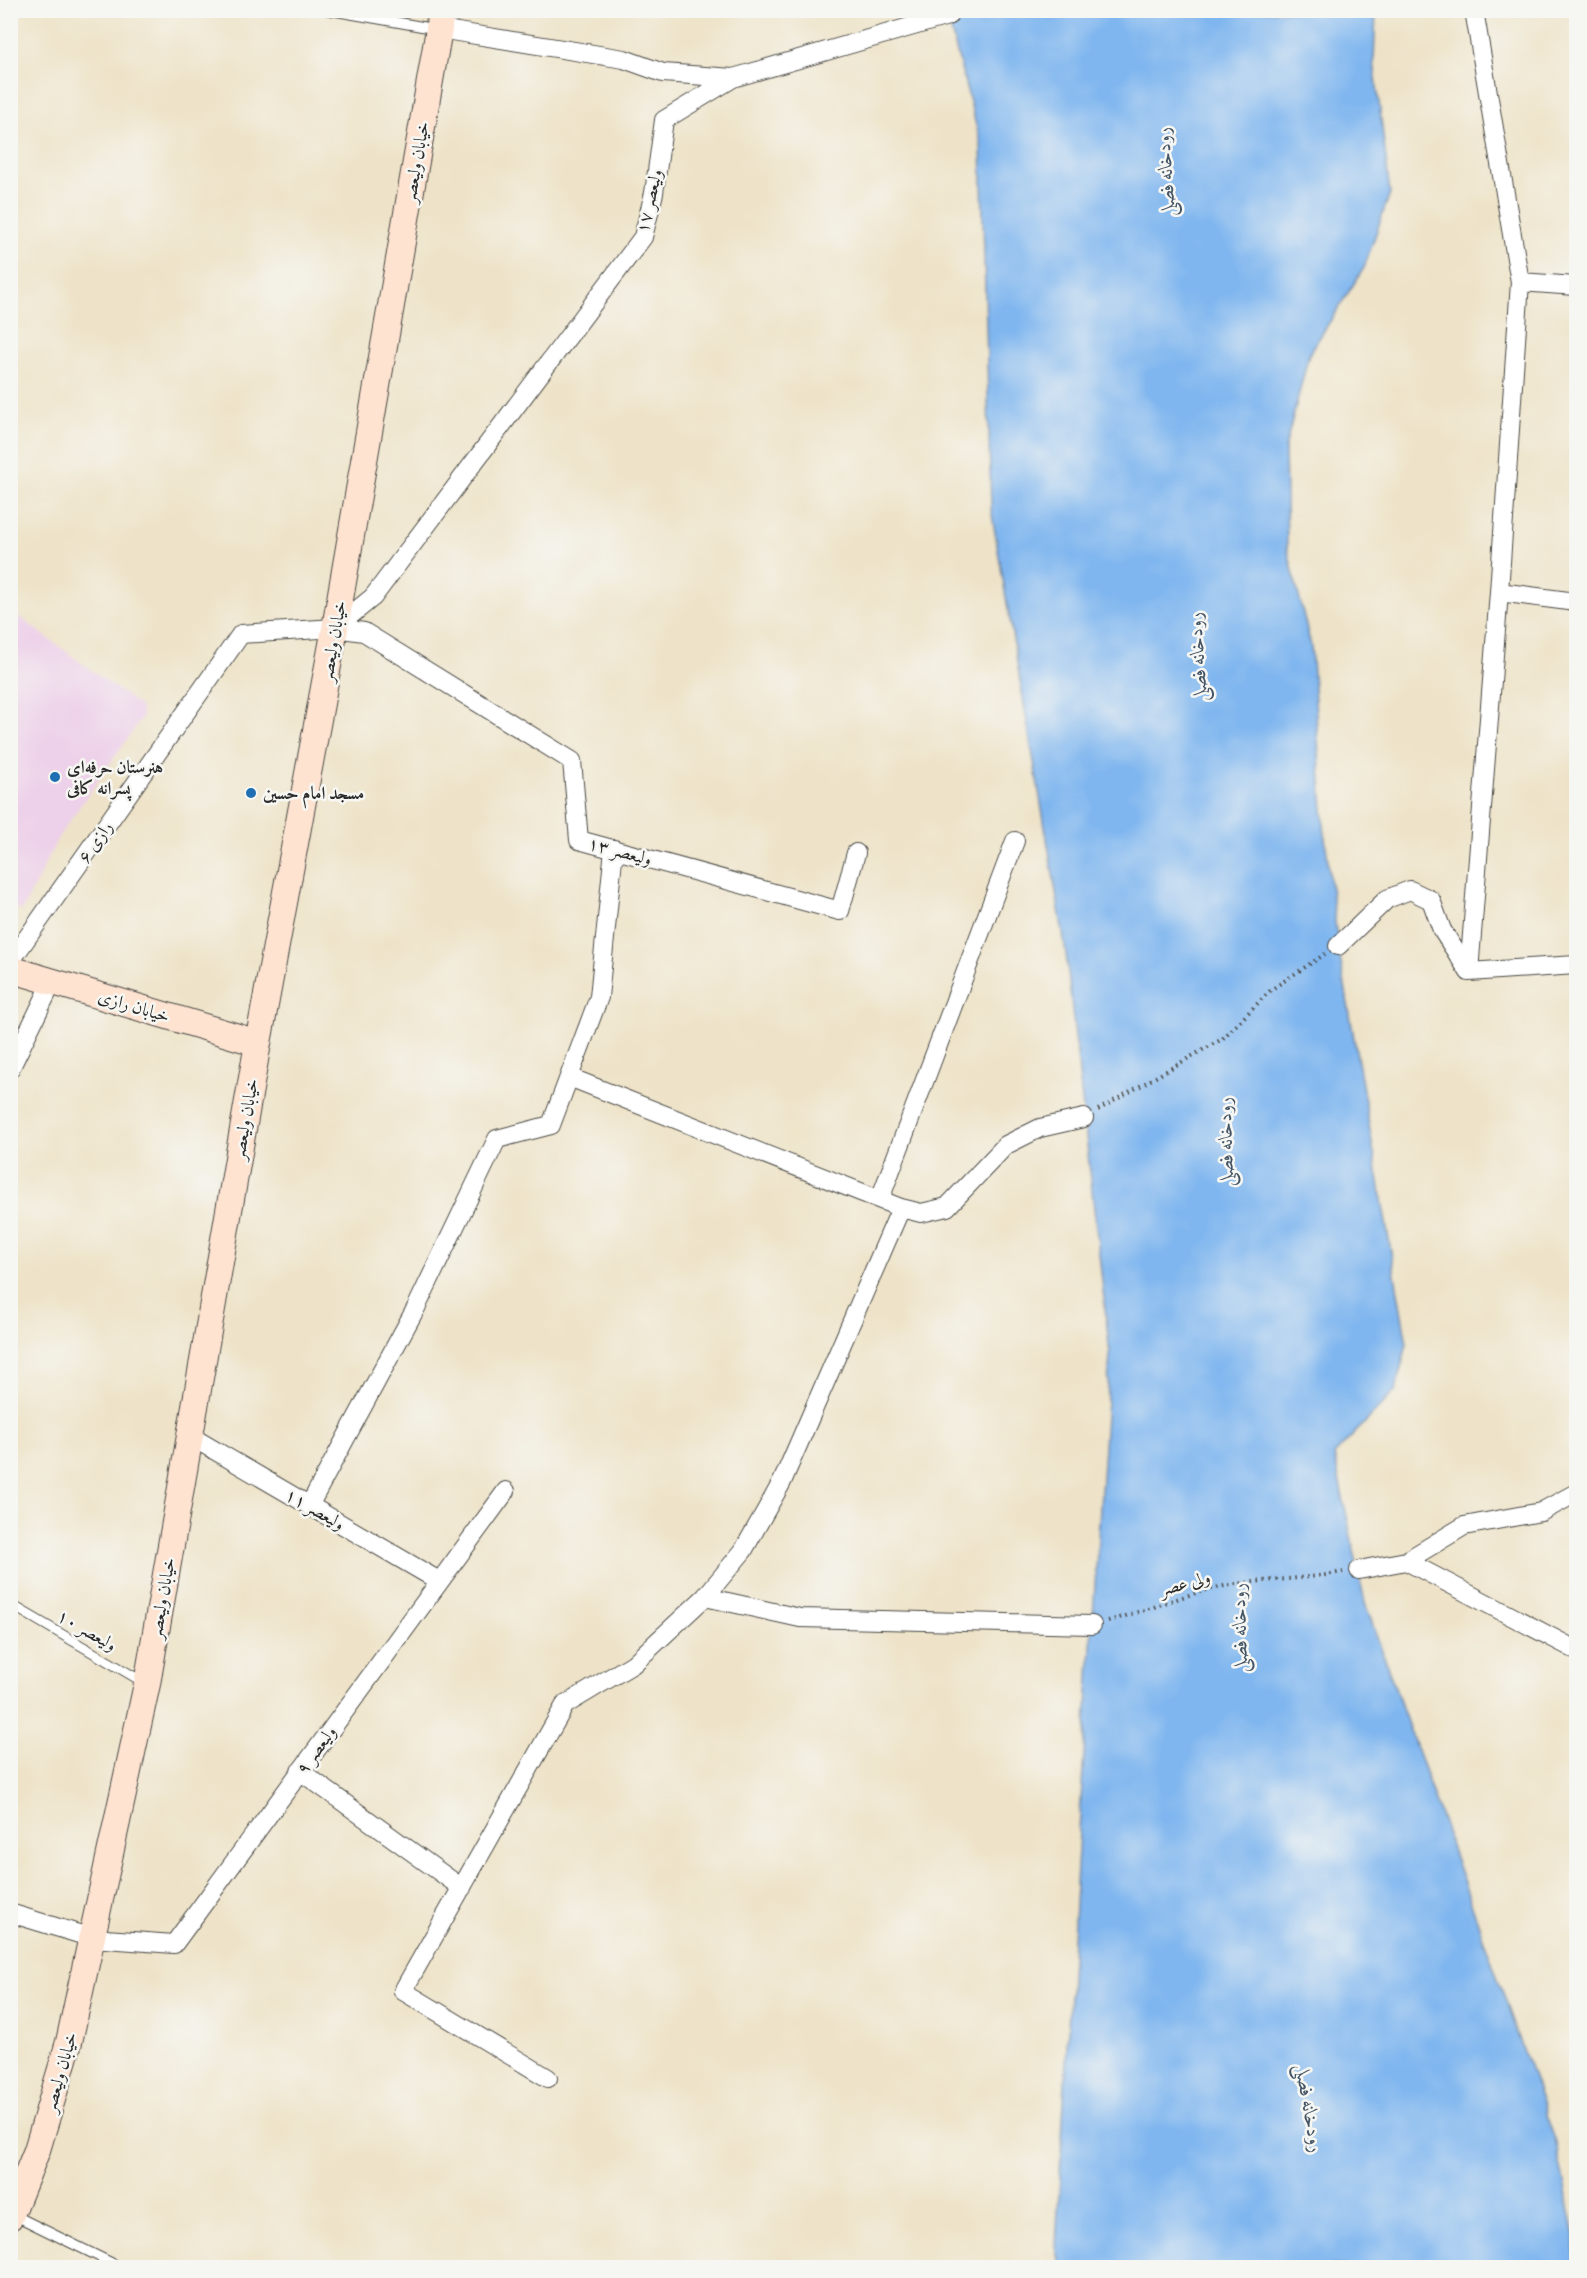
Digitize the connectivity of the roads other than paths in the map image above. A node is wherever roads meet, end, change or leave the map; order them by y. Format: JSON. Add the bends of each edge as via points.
{"nodes":[{"id":1,"x":328,"y":10,"type":"edge"},
{"id":2,"x":1474,"y":10,"type":"edge"},
{"id":3,"x":948,"y":16,"type":"dead end"},
{"id":4,"x":439,"y":20,"type":"edge"},
{"id":5,"x":733,"y":78,"type":"junction"},
{"id":6,"x":1520,"y":282,"type":"junction"},
{"id":7,"x":1576,"y":286,"type":"edge"},
{"id":8,"x":1499,"y":592,"type":"junction"},
{"id":9,"x":1576,"y":602,"type":"edge"},
{"id":10,"x":335,"y":628,"type":"junction"},
{"id":11,"x":1015,"y":841,"type":"dead end"},
{"id":12,"x":614,"y":849,"type":"junction"},
{"id":13,"x":856,"y":853,"type":"dead end"},
{"id":14,"x":1338,"y":946,"type":"road end"},
{"id":15,"x":10,"y":962,"type":"edge"},
{"id":16,"x":1576,"y":965,"type":"edge"},
{"id":17,"x":10,"y":969,"type":"edge"},
{"id":18,"x":1469,"y":972,"type":"junction"},
{"id":19,"x":53,"y":981,"type":"junction"},
{"id":20,"x":258,"y":1043,"type":"junction"},
{"id":21,"x":10,"y":1069,"type":"edge"},
{"id":22,"x":569,"y":1077,"type":"junction"},
{"id":23,"x":1084,"y":1118,"type":"road end"},
{"id":24,"x":880,"y":1199,"type":"junction"},
{"id":25,"x":902,"y":1208,"type":"junction"},
{"id":26,"x":190,"y":1436,"type":"junction"},
{"id":27,"x":506,"y":1491,"type":"dead end"},
{"id":28,"x":1576,"y":1493,"type":"edge"},
{"id":29,"x":309,"y":1506,"type":"junction"},
{"id":30,"x":1406,"y":1561,"type":"junction"},
{"id":31,"x":1359,"y":1570,"type":"road end"},
{"id":32,"x":439,"y":1581,"type":"junction"},
{"id":33,"x":705,"y":1597,"type":"junction"},
{"id":34,"x":10,"y":1604,"type":"edge"},
{"id":35,"x":1092,"y":1625,"type":"road end"},
{"id":36,"x":1573,"y":1646,"type":"edge"},
{"id":37,"x":147,"y":1684,"type":"junction"},
{"id":38,"x":300,"y":1771,"type":"junction"},
{"id":39,"x":462,"y":1888,"type":"junction"},
{"id":40,"x":10,"y":1912,"type":"edge"},
{"id":41,"x":92,"y":1938,"type":"junction"},
{"id":42,"x":548,"y":2078,"type":"dead end"},
{"id":43,"x":11,"y":2216,"type":"edge"},
{"id":44,"x":122,"y":2268,"type":"edge"}],
"edges":[{"from":1,"to":4,"type":"lane"},
{"from":2,"to":6,"type":"street"},
{"from":3,"to":5,"type":"street"},
{"from":4,"to":5,"type":"street","via":[[624,59],[663,73]]},
{"from":4,"to":10,"type":"main road","name":"خیابان ولیعصر"},
{"from":5,"to":10,"type":"street","name":"ولیعصر ۱۷","via":[[664,120],[654,193],[643,237],[373,597]]},
{"from":6,"to":7,"type":"street"},
{"from":6,"to":8,"type":"street"},
{"from":8,"to":9,"type":"street"},
{"from":8,"to":18,"type":"street"},
{"from":10,"to":12,"type":"street","name":"ولیعصر ۱۳","via":[[364,632],[572,761],[579,840]]},
{"from":10,"to":15,"type":"street","name":"رازی ۶","via":[[241,634]]},
{"from":10,"to":20,"type":"main road","name":"خیابان ولیعصر"},
{"from":11,"to":24,"type":"street"},
{"from":12,"to":13,"type":"street","name":"ولیعصر ۱۳","via":[[840,911]]},
{"from":12,"to":22,"type":"street","via":[[598,997]]},
{"from":14,"to":18,"type":"street","via":[[1386,899],[1410,890],[1431,900],[1443,930]]},
{"from":16,"to":18,"type":"street"},
{"from":17,"to":19,"type":"main road","name":"خیابان رازی"},
{"from":19,"to":20,"type":"main road","name":"خیابان رازی"},
{"from":19,"to":21,"type":"street"},
{"from":20,"to":26,"type":"main road","name":"خیابان ولیعصر"},
{"from":22,"to":24,"type":"street"},
{"from":22,"to":29,"type":"street","via":[[551,1125],[497,1138],[416,1308]]},
{"from":23,"to":25,"type":"street","via":[[1040,1128],[1006,1144],[947,1207],[921,1213]]},
{"from":24,"to":25,"type":"street"},
{"from":25,"to":33,"type":"street","via":[[782,1482],[743,1551]]},
{"from":26,"to":29,"type":"street","name":"ولیعصر ۱۱"},
{"from":26,"to":37,"type":"main road","name":"خیابان ولیعصر"},
{"from":27,"to":32,"type":"street","name":"ولیعصر ۹"},
{"from":28,"to":30,"type":"street","via":[[1541,1512],[1464,1526]]},
{"from":29,"to":32,"type":"street","name":"ولیعصر ۱۱"},
{"from":30,"to":31,"type":"street"},
{"from":30,"to":36,"type":"street"},
{"from":32,"to":38,"type":"street","name":"ولیعصر ۹"},
{"from":33,"to":35,"type":"street","via":[[800,1618]]},
{"from":33,"to":39,"type":"street","via":[[633,1664],[566,1704]]},
{"from":34,"to":37,"type":"lane","name":"ولیعصر ۱۰"},
{"from":37,"to":41,"type":"main road","name":"خیابان ولیعصر"},
{"from":38,"to":39,"type":"street"},
{"from":38,"to":41,"type":"street","name":"ولیعصر ۹","via":[[174,1944]]},
{"from":39,"to":42,"type":"street","via":[[404,1991]]},
{"from":40,"to":41,"type":"street"},
{"from":41,"to":43,"type":"main road","name":"خیابان ولیعصر","via":[[69,2042],[37,2150]]},
{"from":43,"to":44,"type":"lane"}]}
